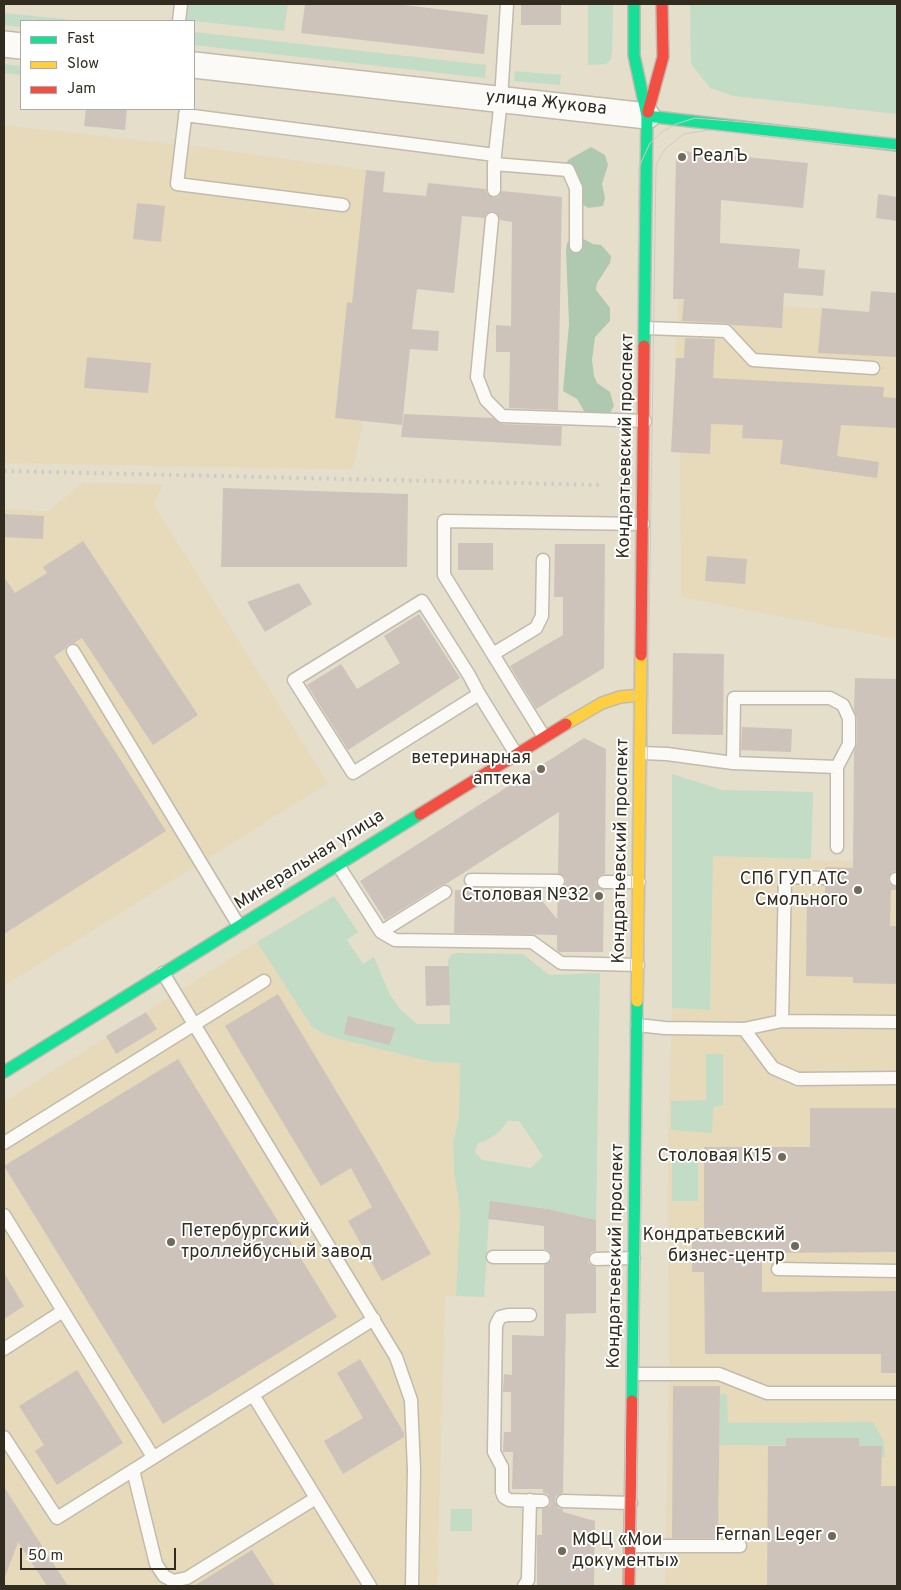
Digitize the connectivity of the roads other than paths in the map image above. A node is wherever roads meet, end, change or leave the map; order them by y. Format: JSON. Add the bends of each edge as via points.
{"nodes":[{"id":1,"x":181,"y":4,"type":"edge"},
{"id":2,"x":503,"y":4,"type":"edge"},
{"id":3,"x":634,"y":4,"type":"edge"},
{"id":4,"x":662,"y":4,"type":"edge"},
{"id":5,"x":179,"y":20,"type":"edge"},
{"id":6,"x":4,"y":44,"type":"edge"},
{"id":7,"x":20,"y":46,"type":"edge"},
{"id":8,"x":195,"y":64,"type":"edge"},
{"id":9,"x":502,"y":99,"type":"junction"},
{"id":10,"x":186,"y":112,"type":"edge"},
{"id":11,"x":647,"y":116,"type":"junction"},
{"id":12,"x":897,"y":145,"type":"edge"},
{"id":13,"x":495,"y":159,"type":"junction"},
{"id":14,"x":494,"y":190,"type":"dead end"},
{"id":15,"x":343,"y":204,"type":"dead end"},
{"id":16,"x":492,"y":219,"type":"dead end"},
{"id":17,"x":576,"y":246,"type":"dead end"},
{"id":18,"x":646,"y":328,"type":"junction"},
{"id":19,"x":873,"y":368,"type":"dead end"},
{"id":20,"x":645,"y":420,"type":"junction"},
{"id":21,"x":643,"y":524,"type":"junction"},
{"id":22,"x":543,"y":560,"type":"dead end"},
{"id":23,"x":73,"y":651,"type":"dead end"},
{"id":24,"x":493,"y":654,"type":"junction"},
{"id":25,"x":478,"y":694,"type":"junction"},
{"id":26,"x":641,"y":695,"type":"junction"},
{"id":27,"x":544,"y":737,"type":"junction"},
{"id":28,"x":640,"y":753,"type":"junction"},
{"id":29,"x":516,"y":754,"type":"junction"},
{"id":30,"x":733,"y":763,"type":"junction"},
{"id":31,"x":837,"y":767,"type":"junction"},
{"id":32,"x":836,"y":847,"type":"dead end"},
{"id":33,"x":338,"y":865,"type":"junction"},
{"id":34,"x":825,"y":878,"type":"dead end"},
{"id":35,"x":471,"y":880,"type":"dead end"},
{"id":36,"x":558,"y":881,"type":"dead end"},
{"id":37,"x":604,"y":882,"type":"dead end"},
{"id":38,"x":639,"y":882,"type":"junction"},
{"id":39,"x":444,"y":892,"type":"dead end"},
{"id":40,"x":239,"y":926,"type":"junction"},
{"id":41,"x":381,"y":932,"type":"junction"},
{"id":42,"x":638,"y":965,"type":"junction"},
{"id":43,"x":163,"y":973,"type":"junction"},
{"id":44,"x":264,"y":981,"type":"dead end"},
{"id":45,"x":782,"y":1021,"type":"junction"},
{"id":46,"x":897,"y":1022,"type":"edge"},
{"id":47,"x":194,"y":1024,"type":"junction"},
{"id":48,"x":637,"y":1025,"type":"junction"},
{"id":49,"x":744,"y":1029,"type":"junction"},
{"id":50,"x":4,"y":1072,"type":"edge"},
{"id":51,"x":897,"y":1078,"type":"edge"},
{"id":52,"x":4,"y":1143,"type":"edge"},
{"id":53,"x":4,"y":1214,"type":"edge"},
{"id":54,"x":493,"y":1257,"type":"dead end"},
{"id":55,"x":544,"y":1257,"type":"dead end"},
{"id":56,"x":634,"y":1258,"type":"junction"},
{"id":57,"x":596,"y":1259,"type":"dead end"},
{"id":58,"x":778,"y":1269,"type":"dead end"},
{"id":59,"x":897,"y":1271,"type":"edge"},
{"id":60,"x":63,"y":1310,"type":"junction"},
{"id":61,"x":530,"y":1315,"type":"dead end"},
{"id":62,"x":374,"y":1319,"type":"junction"},
{"id":63,"x":4,"y":1349,"type":"edge"},
{"id":64,"x":633,"y":1374,"type":"junction"},
{"id":65,"x":897,"y":1393,"type":"edge"},
{"id":66,"x":253,"y":1395,"type":"junction"},
{"id":67,"x":4,"y":1437,"type":"edge"},
{"id":68,"x":153,"y":1457,"type":"junction"},
{"id":69,"x":133,"y":1470,"type":"junction"},
{"id":70,"x":316,"y":1498,"type":"junction"},
{"id":71,"x":563,"y":1501,"type":"dead end"},
{"id":72,"x":631,"y":1502,"type":"junction"},
{"id":73,"x":630,"y":1546,"type":"junction"},
{"id":74,"x":740,"y":1546,"type":"dead end"},
{"id":75,"x":370,"y":1586,"type":"edge"},
{"id":76,"x":412,"y":1586,"type":"edge"},
{"id":77,"x":524,"y":1586,"type":"edge"},
{"id":78,"x":629,"y":1586,"type":"edge"}],
"edges":[{"from":1,"to":5,"type":"lane"},
{"from":2,"to":9,"type":"lane"},
{"from":3,"to":11,"type":"main road","name":"Кондратьевский проспект","via":[[634,55]]},
{"from":4,"to":11,"type":"main road","name":"Кондратьевский проспект","via":[[663,57]]},
{"from":6,"to":7,"type":"street"},
{"from":8,"to":9,"type":"street","name":"улица Жукова"},
{"from":9,"to":11,"type":"street","name":"улица Жукова"},
{"from":9,"to":13,"type":"lane"},
{"from":10,"to":13,"type":"lane"},
{"from":10,"to":15,"type":"lane","via":[[176,184]]},
{"from":11,"to":12,"type":"main road","name":"улица Жукова"},
{"from":11,"to":18,"type":"main road","name":"Кондратьевский проспект"},
{"from":13,"to":14,"type":"lane"},
{"from":13,"to":17,"type":"lane","via":[[568,170],[576,188]]},
{"from":16,"to":20,"type":"lane","via":[[477,377],[486,400],[502,416]]},
{"from":18,"to":19,"type":"lane","via":[[726,331],[753,360]]},
{"from":18,"to":20,"type":"main road","name":"Кондратьевский проспект"},
{"from":20,"to":21,"type":"main road","name":"Кондратьевский проспект"},
{"from":21,"to":24,"type":"lane","via":[[444,522],[444,575]]},
{"from":21,"to":26,"type":"main road","name":"Кондратьевский проспект"},
{"from":22,"to":24,"type":"lane","via":[[542,616],[536,628]]},
{"from":23,"to":40,"type":"lane"},
{"from":24,"to":27,"type":"lane"},
{"from":25,"to":25,"type":"lane","via":[[353,773],[294,680],[422,601]]},
{"from":25,"to":29,"type":"lane"},
{"from":26,"to":27,"type":"main road","name":"Минеральная улица","via":[[602,702]]},
{"from":26,"to":28,"type":"main road","name":"Кондратьевский проспект"},
{"from":27,"to":29,"type":"main road","name":"Минеральная улица"},
{"from":28,"to":30,"type":"lane"},
{"from":28,"to":38,"type":"main road","name":"Кондратьевский проспект"},
{"from":29,"to":33,"type":"main road","name":"Минеральная улица"},
{"from":30,"to":31,"type":"lane"},
{"from":30,"to":31,"type":"lane","via":[[734,698],[830,698],[843,705],[850,718],[852,744]]},
{"from":31,"to":32,"type":"lane"},
{"from":33,"to":40,"type":"main road","name":"Минеральная улица"},
{"from":33,"to":41,"type":"lane"},
{"from":34,"to":45,"type":"lane","via":[[785,877]]},
{"from":35,"to":36,"type":"lane"},
{"from":37,"to":38,"type":"lane"},
{"from":38,"to":42,"type":"main road","name":"Кондратьевский проспект"},
{"from":39,"to":41,"type":"lane"},
{"from":40,"to":43,"type":"main road","name":"Минеральная улица"},
{"from":41,"to":42,"type":"lane","via":[[395,940],[532,942],[561,963]]},
{"from":42,"to":48,"type":"main road","name":"Кондратьевский проспект"},
{"from":43,"to":47,"type":"lane"},
{"from":43,"to":50,"type":"main road","name":"Минеральная улица"},
{"from":44,"to":47,"type":"lane"},
{"from":45,"to":46,"type":"lane"},
{"from":45,"to":49,"type":"lane"},
{"from":47,"to":52,"type":"lane"},
{"from":47,"to":62,"type":"lane"},
{"from":48,"to":49,"type":"lane"},
{"from":48,"to":56,"type":"main road","name":"Кондратьевский проспект"},
{"from":49,"to":51,"type":"lane","via":[[774,1068],[798,1080]]},
{"from":53,"to":60,"type":"lane"},
{"from":54,"to":55,"type":"lane"},
{"from":56,"to":57,"type":"lane"},
{"from":56,"to":64,"type":"main road","name":"Кондратьевский проспект"},
{"from":58,"to":59,"type":"lane"},
{"from":60,"to":63,"type":"lane"},
{"from":60,"to":68,"type":"lane"},
{"from":61,"to":77,"type":"lane","via":[[500,1317],[496,1325],[494,1452],[502,1467],[502,1492],[509,1500],[536,1500],[528,1580]]},
{"from":62,"to":66,"type":"lane"},
{"from":62,"to":76,"type":"lane","via":[[396,1357],[411,1400],[414,1470]]},
{"from":64,"to":65,"type":"lane","via":[[719,1374],[767,1393]]},
{"from":64,"to":72,"type":"main road","name":"Кондратьевский проспект"},
{"from":66,"to":68,"type":"lane"},
{"from":66,"to":70,"type":"lane"},
{"from":67,"to":69,"type":"lane","via":[[57,1518]]},
{"from":68,"to":69,"type":"lane"},
{"from":69,"to":70,"type":"lane","via":[[156,1564],[164,1576],[173,1581],[187,1578]]},
{"from":70,"to":75,"type":"lane"},
{"from":71,"to":72,"type":"lane"},
{"from":72,"to":73,"type":"main road","name":"Кондратьевский проспект"},
{"from":73,"to":74,"type":"lane"},
{"from":73,"to":78,"type":"main road","name":"Кондратьевский проспект"}]}
